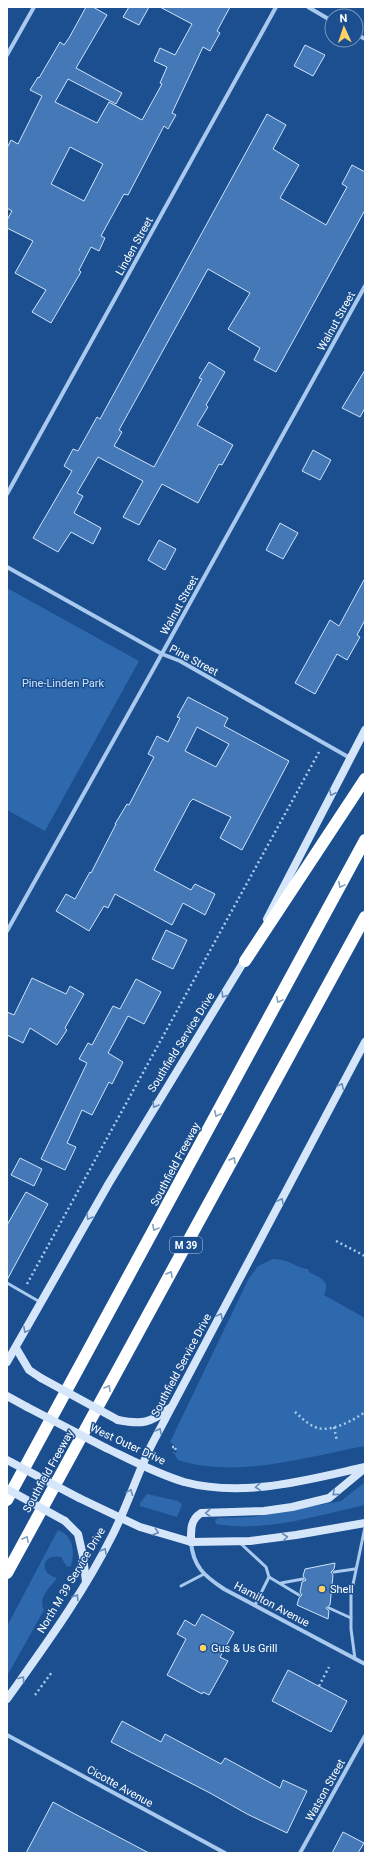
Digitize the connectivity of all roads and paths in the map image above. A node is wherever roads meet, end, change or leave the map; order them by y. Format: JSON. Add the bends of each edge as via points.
{"nodes":[{"id":1,"x":34,"y":7,"type":"edge"},
{"id":2,"x":276,"y":7,"type":"edge"},
{"id":3,"x":308,"y":7,"type":"edge"},
{"id":4,"x":324,"y":16,"type":"edge"},
{"id":5,"x":7,"y":55,"type":"edge"},
{"id":6,"x":365,"y":286,"type":"edge"},
{"id":7,"x":7,"y":494,"type":"edge"},
{"id":8,"x":7,"y":567,"type":"edge"},
{"id":9,"x":162,"y":654,"type":"junction"},
{"id":10,"x":365,"y":730,"type":"edge"},
{"id":11,"x":319,"y":752,"type":"dead end"},
{"id":12,"x":350,"y":758,"type":"junction"},
{"id":13,"x":365,"y":779,"type":"edge"},
{"id":14,"x":365,"y":840,"type":"edge"},
{"id":15,"x":365,"y":917,"type":"edge"},
{"id":16,"x":7,"y":931,"type":"edge"},
{"id":17,"x":245,"y":962,"type":"junction"},
{"id":18,"x":365,"y":1042,"type":"edge"},
{"id":19,"x":336,"y":1241,"type":"dead end"},
{"id":20,"x":365,"y":1256,"type":"edge"},
{"id":21,"x":7,"y":1283,"type":"edge"},
{"id":22,"x":26,"y":1286,"type":"dead end"},
{"id":23,"x":41,"y":1302,"type":"junction"},
{"id":24,"x":16,"y":1348,"type":"junction"},
{"id":25,"x":7,"y":1362,"type":"edge"},
{"id":26,"x":7,"y":1396,"type":"edge"},
{"id":27,"x":172,"y":1407,"type":"junction"},
{"id":28,"x":295,"y":1412,"type":"dead end"},
{"id":29,"x":365,"y":1412,"type":"edge"},
{"id":30,"x":334,"y":1426,"type":"junction"},
{"id":31,"x":337,"y":1441,"type":"dead end"},
{"id":32,"x":172,"y":1446,"type":"dead end"},
{"id":33,"x":174,"y":1453,"type":"dead end"},
{"id":34,"x":7,"y":1460,"type":"edge"},
{"id":35,"x":141,"y":1466,"type":"junction"},
{"id":36,"x":365,"y":1468,"type":"edge"},
{"id":37,"x":7,"y":1489,"type":"edge"},
{"id":38,"x":7,"y":1500,"type":"edge"},
{"id":39,"x":120,"y":1518,"type":"junction"},
{"id":40,"x":365,"y":1523,"type":"edge"},
{"id":41,"x":365,"y":1527,"type":"edge"},
{"id":42,"x":238,"y":1541,"type":"junction"},
{"id":43,"x":191,"y":1542,"type":"junction"},
{"id":44,"x":355,"y":1569,"type":"junction"},
{"id":45,"x":334,"y":1572,"type":"dead end"},
{"id":46,"x":7,"y":1573,"type":"edge"},
{"id":47,"x":204,"y":1574,"type":"junction"},
{"id":48,"x":269,"y":1577,"type":"junction"},
{"id":49,"x":303,"y":1579,"type":"dead end"},
{"id":50,"x":86,"y":1582,"type":"junction"},
{"id":51,"x":281,"y":1583,"type":"junction"},
{"id":52,"x":181,"y":1586,"type":"dead end"},
{"id":53,"x":299,"y":1595,"type":"dead end"},
{"id":54,"x":254,"y":1605,"type":"junction"},
{"id":55,"x":330,"y":1608,"type":"dead end"},
{"id":56,"x":351,"y":1618,"type":"junction"},
{"id":57,"x":355,"y":1658,"type":"junction"},
{"id":58,"x":365,"y":1664,"type":"edge"},
{"id":59,"x":329,"y":1667,"type":"dead end"},
{"id":60,"x":52,"y":1672,"type":"dead end"},
{"id":61,"x":319,"y":1686,"type":"dead end"},
{"id":62,"x":35,"y":1695,"type":"dead end"},
{"id":63,"x":7,"y":1699,"type":"edge"},
{"id":64,"x":7,"y":1735,"type":"edge"},
{"id":65,"x":365,"y":1736,"type":"edge"},
{"id":66,"x":225,"y":1853,"type":"edge"},
{"id":67,"x":300,"y":1853,"type":"edge"}],
"edges":[{"from":1,"to":5,"type":"street"},
{"from":2,"to":7,"type":"street","name":"Linden Street"},
{"from":3,"to":4,"type":"street"},
{"from":6,"to":9,"type":"street","name":"Walnut Street"},
{"from":8,"to":9,"type":"street","name":"Pine Street"},
{"from":9,"to":12,"type":"street","name":"Pine Street","via":[[180,661]]},
{"from":9,"to":16,"type":"street","name":"Walnut Street"},
{"from":10,"to":12,"type":"main road","name":"Southfield Service Drive"},
{"from":11,"to":22,"type":"path"},
{"from":12,"to":17,"type":"main road","name":"Southfield Service Drive","one_way":true},
{"from":13,"to":17,"type":"highway"},
{"from":14,"to":38,"type":"highway","name":"Southfield Freeway","one_way":true},
{"from":46,"to":15,"type":"highway","name":"Southfield Freeway","number":"M 39","one_way":true},
{"from":17,"to":23,"type":"main road","name":"Southfield Service Drive","one_way":true,"via":[[152,1111]]},
{"from":27,"to":18,"type":"main road","name":"Southfield Service Drive","one_way":true},
{"from":19,"to":20,"type":"path"},
{"from":21,"to":23,"type":"lane"},
{"from":23,"to":24,"type":"main road","name":"Southfield Service Drive","one_way":true},
{"from":24,"to":25,"type":"main road","name":"Southfield Service Drive"},
{"from":24,"to":27,"type":"main road","bridge":true,"via":[[29,1370],[118,1420],[135,1424],[153,1420]]},
{"from":26,"to":35,"type":"main road","name":"West Outer Drive","bridge":true},
{"from":35,"to":27,"type":"main road","name":"Southfield Service Drive","one_way":true},
{"from":28,"to":30,"type":"path","via":[[319,1429]]},
{"from":29,"to":30,"type":"path","via":[[345,1424]]},
{"from":30,"to":31,"type":"path"},
{"from":32,"to":33,"type":"path","via":[[176,1447]]},
{"from":34,"to":39,"type":"main road","bridge":true},
{"from":36,"to":35,"type":"main road","name":"West Outer Drive","one_way":true,"via":[[297,1482],[256,1487],[218,1487],[184,1482]]},
{"from":39,"to":35,"type":"main road","name":"North M 39 Service Drive","one_way":true},
{"from":36,"to":43,"type":"main road","one_way":true,"via":[[330,1498],[264,1511],[201,1513],[195,1517],[192,1524]]},
{"from":37,"to":50,"type":"main road","bridge":true,"via":[[65,1521],[78,1534]]},
{"from":39,"to":43,"type":"main road","one_way":true,"via":[[164,1535]]},
{"from":50,"to":39,"type":"main road","name":"North M 39 Service Drive","one_way":true},
{"from":42,"to":40,"type":"main road","one_way":true,"via":[[296,1535]]},
{"from":41,"to":44,"type":"lane"},
{"from":42,"to":43,"type":"main road"},
{"from":42,"to":48,"type":"lane","via":[[266,1567]]},
{"from":43,"to":47,"type":"street","name":"Hamilton Avenue","via":[[192,1556]]},
{"from":44,"to":45,"type":"lane"},
{"from":44,"to":56,"type":"lane"},
{"from":47,"to":52,"type":"lane"},
{"from":47,"to":54,"type":"street","name":"Hamilton Avenue","via":[[224,1589]]},
{"from":48,"to":51,"type":"lane"},
{"from":48,"to":54,"type":"lane"},
{"from":49,"to":51,"type":"lane"},
{"from":63,"to":50,"type":"main road","name":"North M 39 Service Drive","one_way":true},
{"from":51,"to":53,"type":"lane"},
{"from":54,"to":57,"type":"street","name":"Hamilton Avenue"},
{"from":55,"to":56,"type":"lane"},
{"from":56,"to":57,"type":"lane"},
{"from":57,"to":58,"type":"street","name":"Hamilton Avenue"},
{"from":59,"to":61,"type":"path"},
{"from":60,"to":62,"type":"path"},
{"from":64,"to":66,"type":"street","name":"Cicotte Avenue"},
{"from":65,"to":67,"type":"street","name":"Watson Street"}]}
